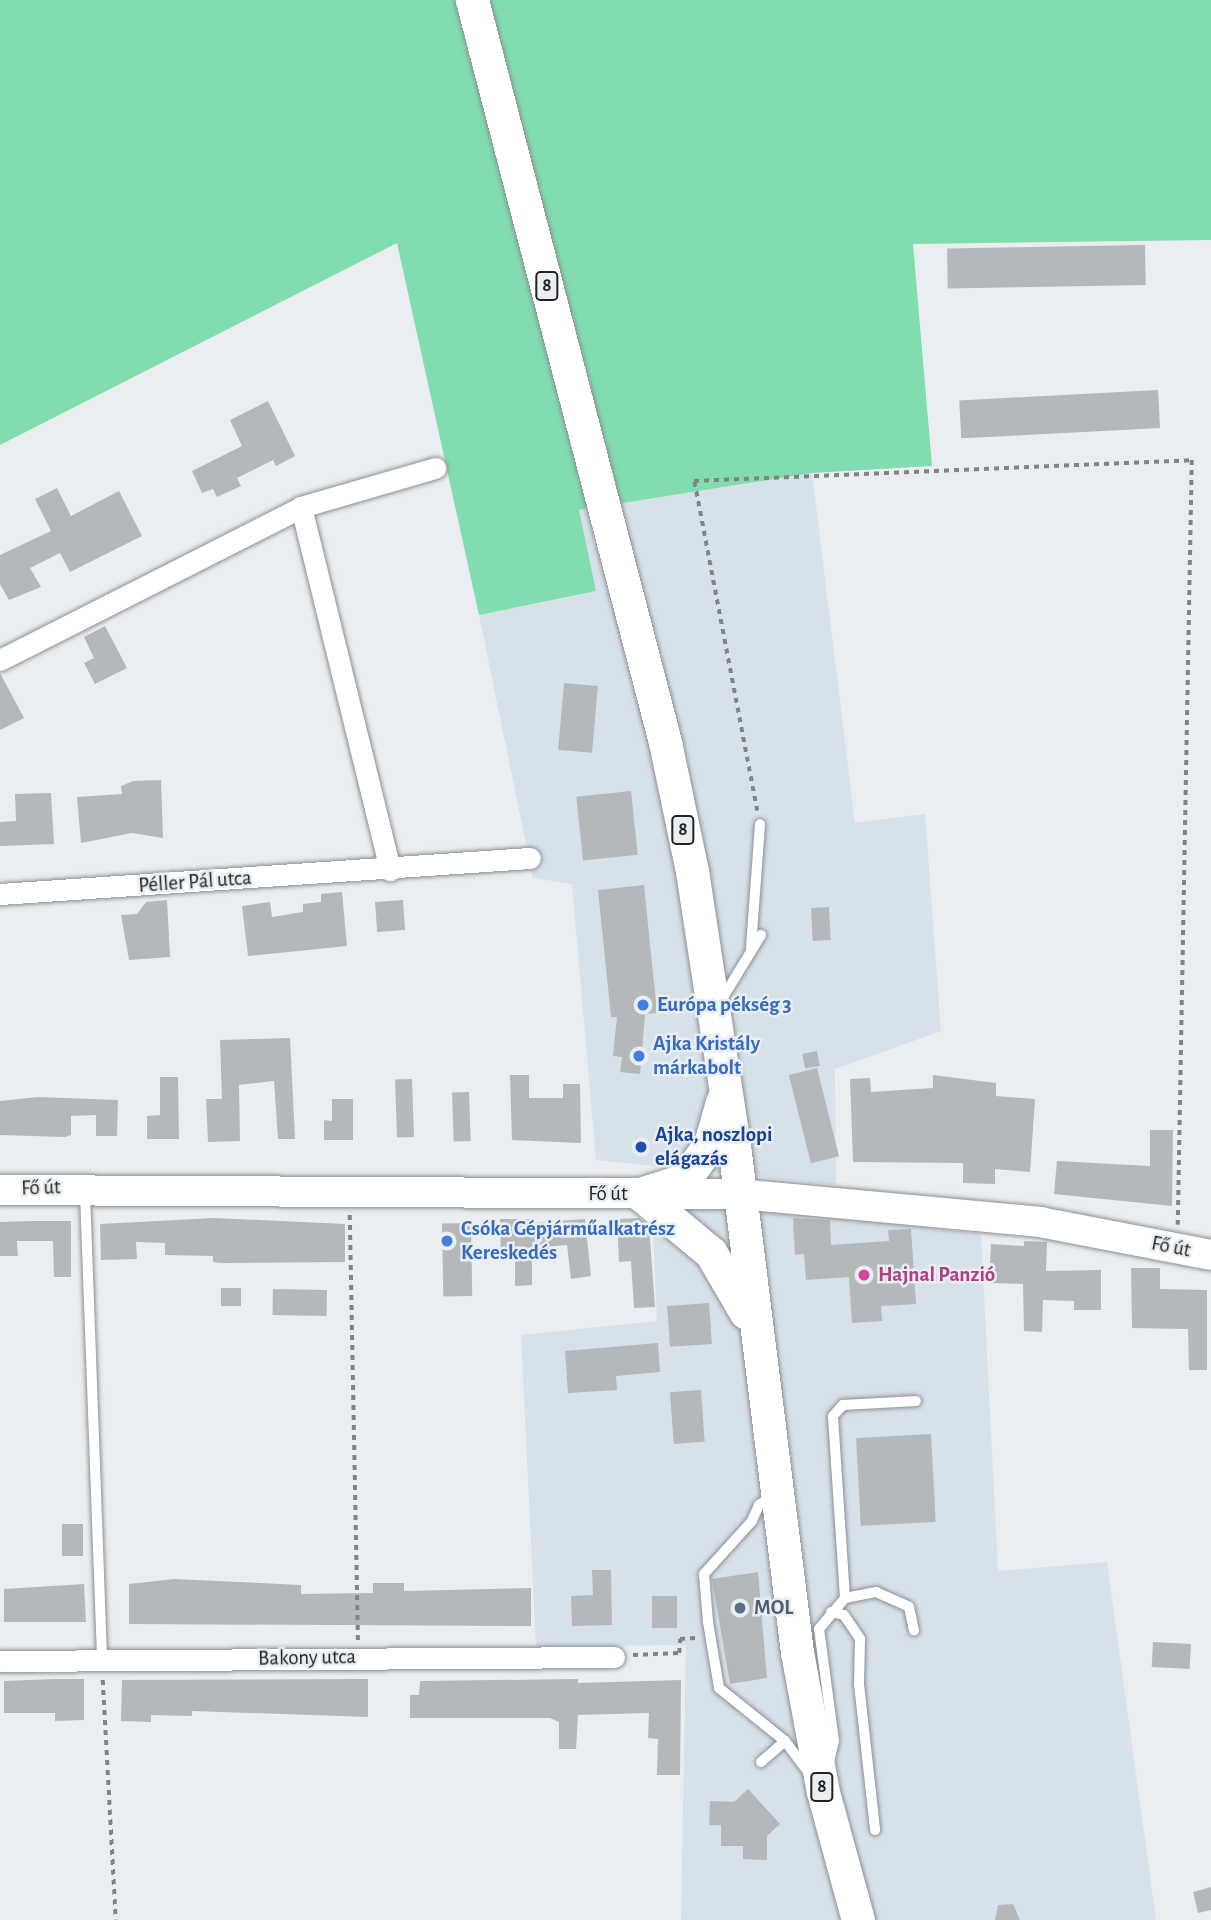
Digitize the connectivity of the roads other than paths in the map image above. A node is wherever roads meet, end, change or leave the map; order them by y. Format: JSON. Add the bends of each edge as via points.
{"nodes":[{"id":1,"x":472,"y":0,"type":"edge"},
{"id":2,"x":435,"y":468,"type":"dead end"},
{"id":3,"x":301,"y":507,"type":"junction"},
{"id":4,"x":0,"y":660,"type":"edge"},
{"id":5,"x":760,"y":824,"type":"road end"},
{"id":6,"x":530,"y":858,"type":"dead end"},
{"id":7,"x":390,"y":870,"type":"junction"},
{"id":8,"x":0,"y":894,"type":"edge"},
{"id":9,"x":761,"y":935,"type":"dead end"},
{"id":10,"x":751,"y":947,"type":"junction"},
{"id":11,"x":715,"y":1014,"type":"junction"},
{"id":12,"x":725,"y":1092,"type":"junction"},
{"id":13,"x":85,"y":1187,"type":"junction"},
{"id":14,"x":0,"y":1190,"type":"edge"},
{"id":15,"x":640,"y":1194,"type":"junction"},
{"id":16,"x":739,"y":1194,"type":"junction"},
{"id":17,"x":1211,"y":1255,"type":"edge"},
{"id":18,"x":752,"y":1321,"type":"junction"},
{"id":19,"x":916,"y":1401,"type":"dead end"},
{"id":20,"x":774,"y":1495,"type":"junction"},
{"id":21,"x":845,"y":1598,"type":"junction"},
{"id":22,"x":831,"y":1612,"type":"junction"},
{"id":23,"x":914,"y":1630,"type":"dead end"},
{"id":24,"x":614,"y":1657,"type":"road end"},
{"id":25,"x":102,"y":1660,"type":"junction"},
{"id":26,"x":0,"y":1661,"type":"edge"},
{"id":27,"x":785,"y":1741,"type":"junction"},
{"id":28,"x":761,"y":1762,"type":"dead end"},
{"id":29,"x":823,"y":1792,"type":"junction"},
{"id":30,"x":875,"y":1830,"type":"dead end"},
{"id":31,"x":858,"y":1920,"type":"edge"}],
"edges":[{"from":1,"to":11,"type":"main road","number":"8","via":[[665,742]]},
{"from":2,"to":3,"type":"street"},
{"from":3,"to":4,"type":"street"},
{"from":3,"to":7,"type":"street"},
{"from":5,"to":10,"type":"lane"},
{"from":6,"to":7,"type":"street","name":"Péller Pál utca"},
{"from":7,"to":8,"type":"street","name":"Péller Pál utca"},
{"from":9,"to":10,"type":"lane"},
{"from":10,"to":11,"type":"lane"},
{"from":11,"to":12,"type":"main road","number":"8"},
{"from":12,"to":15,"type":"main road","via":[[710,1144],[684,1180]]},
{"from":12,"to":16,"type":"main road","number":"8"},
{"from":13,"to":14,"type":"main road","name":"Fő út"},
{"from":13,"to":15,"type":"main road","name":"Fő út"},
{"from":13,"to":25,"type":"lane"},
{"from":15,"to":16,"type":"main road","name":"Fő út"},
{"from":15,"to":18,"type":"main road","via":[[711,1253]]},
{"from":16,"to":17,"type":"main road","name":"Fő út","via":[[1041,1222]]},
{"from":16,"to":18,"type":"main road","number":"8"},
{"from":18,"to":20,"type":"main road","number":"8"},
{"from":19,"to":21,"type":"lane","via":[[843,1405],[833,1416]]},
{"from":20,"to":27,"type":"lane","via":[[759,1505],[752,1521],[704,1574],[719,1688]]},
{"from":20,"to":29,"type":"main road","number":"8"},
{"from":21,"to":22,"type":"lane"},
{"from":21,"to":23,"type":"lane","via":[[876,1592],[909,1607]]},
{"from":22,"to":29,"type":"lane","via":[[819,1629],[834,1741]]},
{"from":22,"to":30,"type":"lane","via":[[844,1615],[860,1639],[860,1698]]},
{"from":24,"to":25,"type":"street","name":"Bakony utca"},
{"from":25,"to":26,"type":"street","name":"Bakony utca"},
{"from":27,"to":28,"type":"lane"},
{"from":27,"to":29,"type":"lane"},
{"from":29,"to":31,"type":"main road","number":"8"}]}
